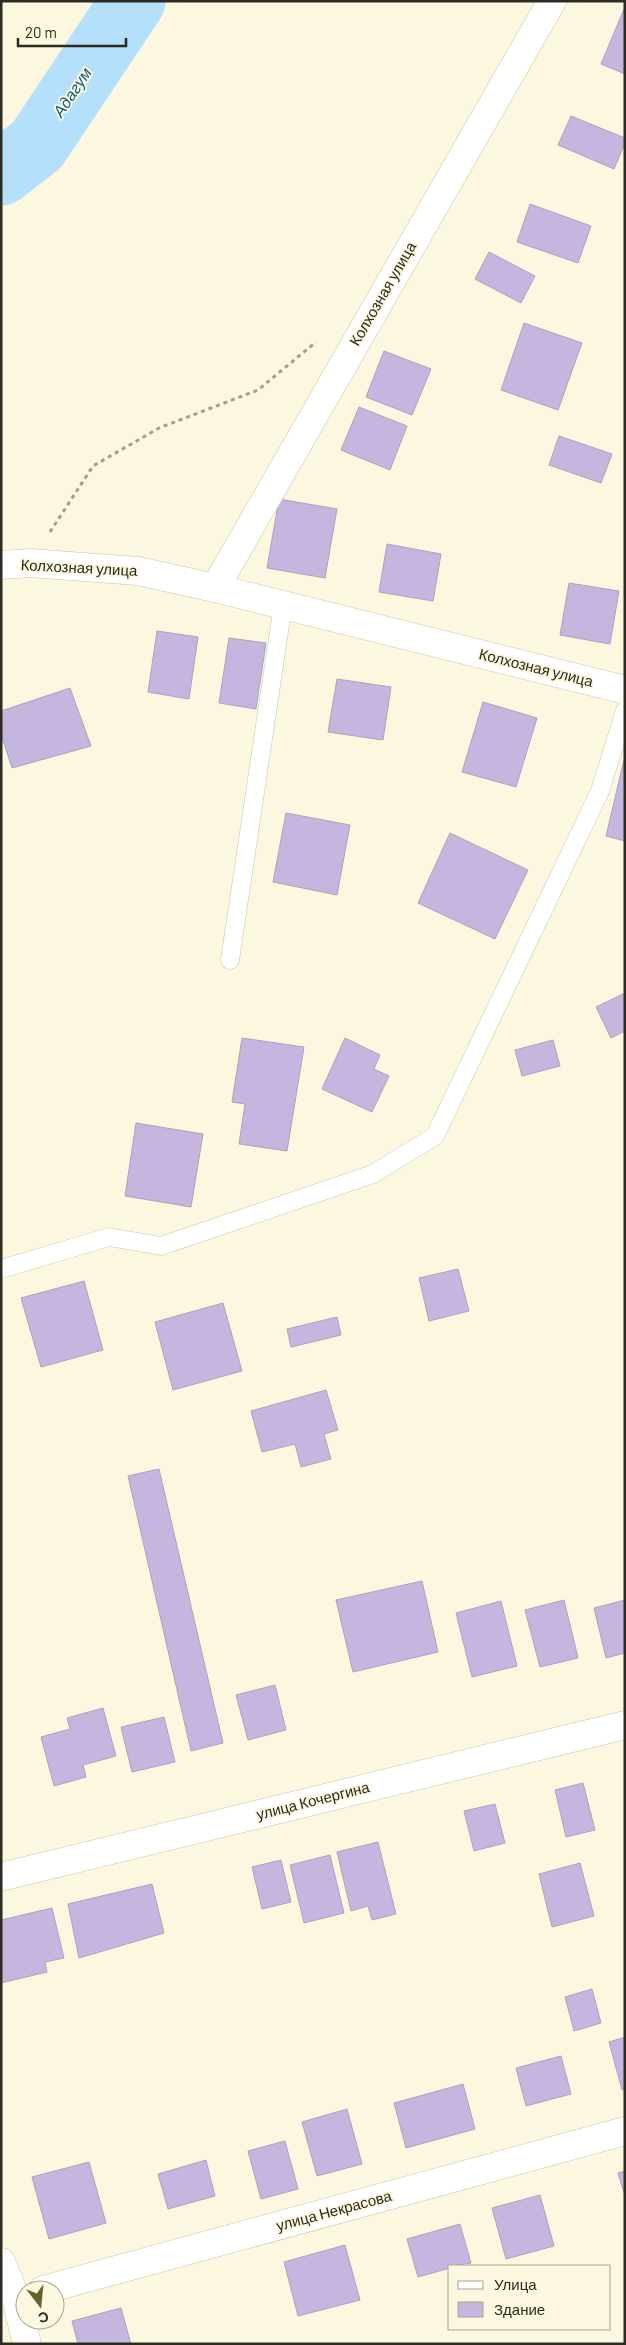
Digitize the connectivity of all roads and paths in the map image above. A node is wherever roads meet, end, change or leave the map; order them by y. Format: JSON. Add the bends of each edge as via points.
{"nodes":[{"id":1,"x":552,"y":1,"type":"edge"},
{"id":2,"x":317,"y":342,"type":"dead end"},
{"id":3,"x":30,"y":563,"type":"junction"},
{"id":4,"x":1,"y":565,"type":"edge"},
{"id":5,"x":215,"y":588,"type":"junction"},
{"id":6,"x":283,"y":605,"type":"junction"},
{"id":7,"x":625,"y":690,"type":"edge"},
{"id":8,"x":625,"y":711,"type":"edge"},
{"id":9,"x":230,"y":960,"type":"dead end"},
{"id":10,"x":1,"y":1269,"type":"edge"},
{"id":11,"x":625,"y":1725,"type":"edge"},
{"id":12,"x":1,"y":1877,"type":"edge"},
{"id":13,"x":625,"y":2131,"type":"edge"},
{"id":14,"x":1,"y":2262,"type":"edge"},
{"id":15,"x":65,"y":2284,"type":"edge"},
{"id":16,"x":15,"y":2287,"type":"edge"},
{"id":17,"x":25,"y":2330,"type":"edge"},
{"id":18,"x":27,"y":2344,"type":"edge"}],
"edges":[{"from":1,"to":5,"type":"street","name":"Колхозная улица"},
{"from":2,"to":3,"type":"path","via":[[258,390],[159,428],[92,466]]},
{"from":3,"to":4,"type":"street","name":"Колхозная улица"},
{"from":3,"to":5,"type":"street","name":"Колхозная улица","via":[[138,571]]},
{"from":5,"to":6,"type":"street","name":"Колхозная улица"},
{"from":6,"to":7,"type":"street","name":"Колхозная улица"},
{"from":6,"to":9,"type":"lane"},
{"from":8,"to":10,"type":"lane","via":[[600,791],[436,1136],[373,1174],[161,1246],[109,1237]]},
{"from":11,"to":12,"type":"street","name":"улица Кочергина"},
{"from":13,"to":15,"type":"street","name":"улица Некрасова"},
{"from":14,"to":16,"type":"street"},
{"from":17,"to":18,"type":"street"}]}
